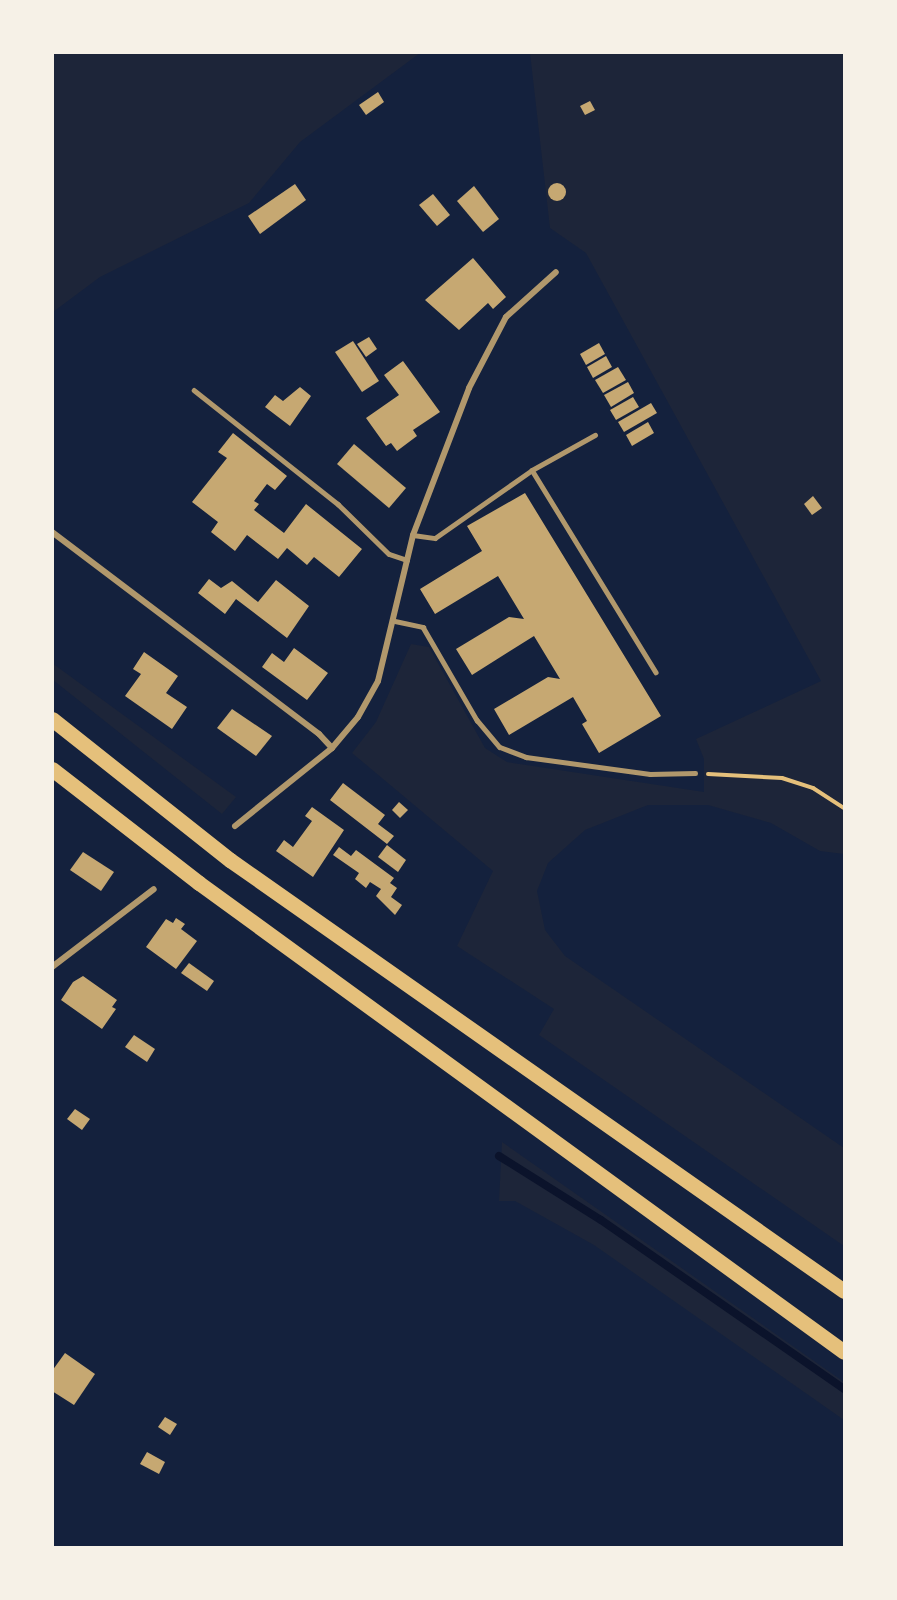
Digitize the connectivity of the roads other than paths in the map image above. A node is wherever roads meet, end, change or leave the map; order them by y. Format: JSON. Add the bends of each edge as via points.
{"nodes":[{"id":1,"x":556,"y":272,"type":"dead end"},
{"id":2,"x":194,"y":390,"type":"dead end"},
{"id":3,"x":595,"y":435,"type":"dead end"},
{"id":4,"x":532,"y":470,"type":"junction"},
{"id":5,"x":52,"y":532,"type":"edge"},
{"id":6,"x":413,"y":535,"type":"junction"},
{"id":7,"x":407,"y":560,"type":"junction"},
{"id":8,"x":395,"y":621,"type":"junction"},
{"id":9,"x":656,"y":672,"type":"dead end"},
{"id":10,"x":52,"y":719,"type":"edge"},
{"id":11,"x":332,"y":748,"type":"junction"},
{"id":12,"x":52,"y":770,"type":"edge"},
{"id":13,"x":695,"y":773,"type":"road end"},
{"id":14,"x":235,"y":826,"type":"dead end"},
{"id":15,"x":154,"y":889,"type":"dead end"},
{"id":16,"x":52,"y":967,"type":"edge"},
{"id":17,"x":844,"y":1291,"type":"edge"},
{"id":18,"x":844,"y":1352,"type":"edge"}],
"edges":[{"from":1,"to":6,"type":"street","via":[[506,317],[469,388]]},
{"from":2,"to":7,"type":"lane","via":[[338,504],[389,554]]},
{"from":3,"to":4,"type":"lane"},
{"from":4,"to":6,"type":"lane","via":[[435,538]]},
{"from":4,"to":9,"type":"lane"},
{"from":5,"to":11,"type":"street","via":[[319,734]]},
{"from":6,"to":7,"type":"street"},
{"from":7,"to":8,"type":"street"},
{"from":8,"to":11,"type":"street","via":[[378,681],[358,717]]},
{"from":8,"to":13,"type":"lane","via":[[423,627],[477,720],[500,747],[526,757],[650,774]]},
{"from":10,"to":17,"type":"main road","via":[[230,860]]},
{"from":11,"to":14,"type":"street"},
{"from":12,"to":18,"type":"main road","via":[[199,883]]},
{"from":15,"to":16,"type":"street"}]}
